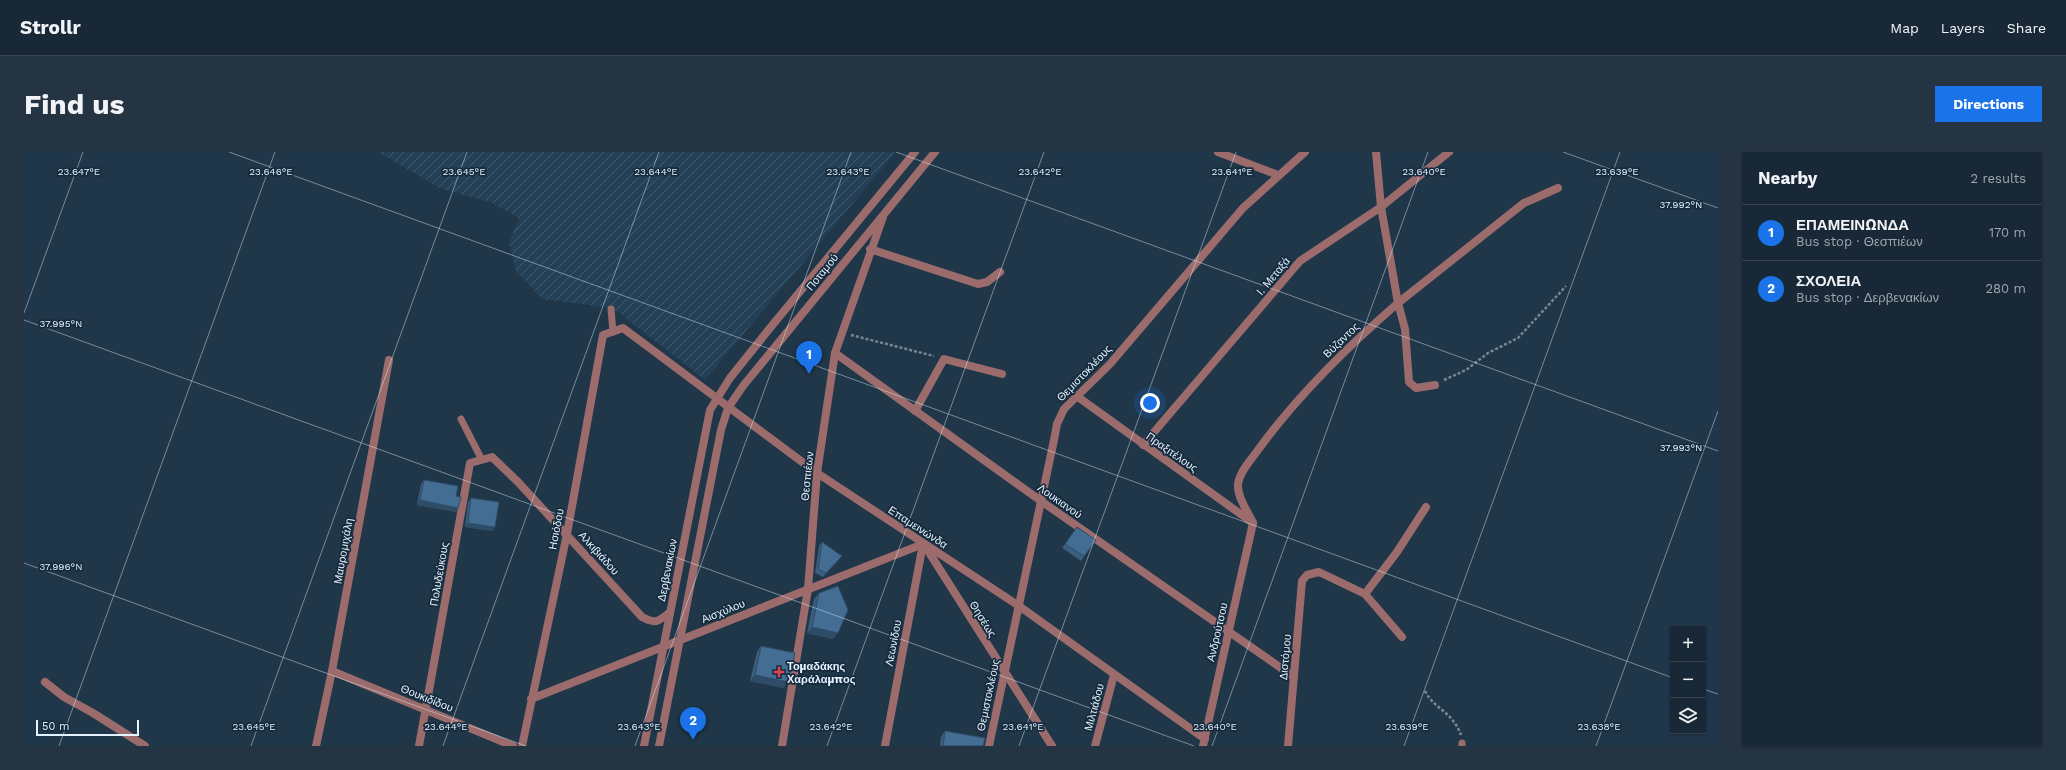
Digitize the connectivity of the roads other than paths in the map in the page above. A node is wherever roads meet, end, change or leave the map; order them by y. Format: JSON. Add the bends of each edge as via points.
{"nodes":[{"id":1,"x":915,"y":152,"type":"edge"},
{"id":2,"x":935,"y":152,"type":"edge"},
{"id":3,"x":1218,"y":152,"type":"edge"},
{"id":4,"x":1305,"y":152,"type":"edge"},
{"id":5,"x":1376,"y":152,"type":"edge"},
{"id":6,"x":1449,"y":152,"type":"edge"},
{"id":7,"x":1278,"y":175,"type":"junction"},
{"id":8,"x":1558,"y":188,"type":"dead end"},
{"id":9,"x":1381,"y":207,"type":"junction"},
{"id":10,"x":883,"y":215,"type":"junction"},
{"id":11,"x":870,"y":249,"type":"junction"},
{"id":12,"x":1000,"y":272,"type":"dead end"},
{"id":13,"x":1398,"y":303,"type":"junction"},
{"id":14,"x":611,"y":309,"type":"dead end"},
{"id":15,"x":623,"y":328,"type":"joint"},
{"id":16,"x":613,"y":332,"type":"junction"},
{"id":17,"x":835,"y":353,"type":"junction"},
{"id":18,"x":389,"y":360,"type":"dead end"},
{"id":19,"x":1002,"y":374,"type":"dead end"},
{"id":20,"x":1435,"y":384,"type":"road end"},
{"id":21,"x":1078,"y":397,"type":"junction"},
{"id":22,"x":715,"y":399,"type":"junction"},
{"id":23,"x":728,"y":408,"type":"junction"},
{"id":24,"x":915,"y":411,"type":"junction"},
{"id":25,"x":461,"y":419,"type":"dead end"},
{"id":26,"x":1143,"y":445,"type":"junction"},
{"id":27,"x":482,"y":460,"type":"junction"},
{"id":28,"x":817,"y":473,"type":"junction"},
{"id":29,"x":1041,"y":501,"type":"junction"},
{"id":30,"x":1426,"y":507,"type":"dead end"},
{"id":31,"x":1253,"y":523,"type":"junction"},
{"id":32,"x":567,"y":534,"type":"junction"},
{"id":33,"x":924,"y":544,"type":"junction"},
{"id":34,"x":808,"y":589,"type":"junction"},
{"id":35,"x":1365,"y":594,"type":"junction"},
{"id":36,"x":1019,"y":606,"type":"junction"},
{"id":37,"x":669,"y":613,"type":"junction"},
{"id":38,"x":1228,"y":632,"type":"junction"},
{"id":39,"x":1402,"y":637,"type":"dead end"},
{"id":40,"x":681,"y":640,"type":"junction"},
{"id":41,"x":664,"y":647,"type":"junction"},
{"id":42,"x":332,"y":671,"type":"junction"},
{"id":43,"x":1004,"y":672,"type":"junction"},
{"id":44,"x":1114,"y":675,"type":"junction"},
{"id":45,"x":1294,"y":677,"type":"junction"},
{"id":46,"x":45,"y":682,"type":"dead end"},
{"id":47,"x":531,"y":699,"type":"junction"},
{"id":48,"x":425,"y":710,"type":"junction"},
{"id":49,"x":1204,"y":743,"type":"edge"},
{"id":50,"x":145,"y":746,"type":"edge"},
{"id":51,"x":316,"y":746,"type":"edge"},
{"id":52,"x":418,"y":746,"type":"edge"},
{"id":53,"x":513,"y":746,"type":"edge"},
{"id":54,"x":522,"y":746,"type":"edge"},
{"id":55,"x":644,"y":746,"type":"edge"},
{"id":56,"x":659,"y":746,"type":"edge"},
{"id":57,"x":782,"y":746,"type":"edge"},
{"id":58,"x":885,"y":746,"type":"edge"},
{"id":59,"x":989,"y":746,"type":"edge"},
{"id":60,"x":1052,"y":746,"type":"edge"},
{"id":61,"x":1095,"y":746,"type":"edge"},
{"id":62,"x":1288,"y":746,"type":"edge"}],
"edges":[{"from":1,"to":22,"type":"street","name":"Ποταμού"},
{"from":2,"to":10,"type":"street","name":"Ποταμού"},
{"from":3,"to":7,"type":"street"},
{"from":4,"to":7,"type":"street","name":"Θεμιστοκλέους"},
{"from":5,"to":9,"type":"street"},
{"from":6,"to":9,"type":"street","name":"Ι. Μεταξά"},
{"from":7,"to":21,"type":"street","name":"Θεμιστοκλέους","via":[[1234,218],[1110,364]]},
{"from":8,"to":13,"type":"street","name":"Βύζαντος","via":[[1524,203]]},
{"from":9,"to":13,"type":"street"},
{"from":9,"to":26,"type":"street","name":"Ι. Μεταξά","via":[[1300,261]]},
{"from":10,"to":11,"type":"street","name":"Θεσπιέων"},
{"from":10,"to":23,"type":"street","name":"Ποταμού","via":[[743,386]]},
{"from":11,"to":12,"type":"street","via":[[978,284],[987,282]]},
{"from":11,"to":17,"type":"street","name":"Θεσπιέων"},
{"from":13,"to":20,"type":"street","via":[[1405,330],[1409,382],[1416,388]]},
{"from":13,"to":31,"type":"street","name":"Βύζαντος","via":[[1345,350],[1289,410],[1242,473],[1238,484],[1239,492]]},
{"from":14,"to":16,"type":"lane"},
{"from":15,"to":16,"type":"street","name":"Ησιόδου"},
{"from":15,"to":22,"type":"street","name":"Επαμεινώνδα"},
{"from":16,"to":32,"type":"street","name":"Ησιόδου","via":[[603,335]]},
{"from":17,"to":24,"type":"street","name":"Λουκιανού"},
{"from":17,"to":28,"type":"street","name":"Θεσπιέων"},
{"from":18,"to":42,"type":"street","name":"Μαυρομιχάλη"},
{"from":19,"to":24,"type":"street","via":[[944,359]]},
{"from":21,"to":26,"type":"street","name":"Πραξιτέλους"},
{"from":21,"to":29,"type":"street","name":"Θεμιστοκλέους","via":[[1064,409],[1057,424]]},
{"from":22,"to":23,"type":"street","name":"Επαμεινώνδα"},
{"from":22,"to":37,"type":"street","name":"Δερβενακίων","via":[[706,426]]},
{"from":23,"to":28,"type":"street","name":"Επαμεινώνδα"},
{"from":23,"to":40,"type":"street","via":[[721,430]]},
{"from":24,"to":29,"type":"street","name":"Λουκιανού"},
{"from":25,"to":27,"type":"lane"},
{"from":26,"to":31,"type":"street","name":"Πραξιτέλους"},
{"from":27,"to":32,"type":"street","name":"Αλκιβιάδου","via":[[492,456]]},
{"from":27,"to":48,"type":"street","name":"Πολυδεύκους","via":[[470,463]]},
{"from":28,"to":33,"type":"street","name":"Επαμεινώνδα"},
{"from":28,"to":34,"type":"street","name":"Θεσπιέων"},
{"from":29,"to":36,"type":"street","name":"Θεμιστοκλέους"},
{"from":29,"to":38,"type":"street","name":"Λουκιανού"},
{"from":30,"to":35,"type":"street","via":[[1397,552]]},
{"from":31,"to":38,"type":"street","name":"Ανδρούτσου"},
{"from":32,"to":37,"type":"street","name":"Αλκιβιάδου","via":[[642,617],[652,622],[660,621]]},
{"from":32,"to":47,"type":"street","name":"Ησιόδου"},
{"from":33,"to":34,"type":"street","name":"Αισχύλου"},
{"from":33,"to":36,"type":"street","name":"Επαμεινώνδα"},
{"from":33,"to":43,"type":"street","name":"Θησέως"},
{"from":33,"to":58,"type":"street","name":"Λεωνίδου"},
{"from":34,"to":40,"type":"street","name":"Αισχύλου"},
{"from":34,"to":57,"type":"street","name":"Θεσπιέων"},
{"from":35,"to":39,"type":"street"},
{"from":35,"to":45,"type":"street","name":"Διστόμου","via":[[1322,573],[1310,573],[1302,581]]},
{"from":36,"to":43,"type":"street","name":"Θεμιστοκλέους"},
{"from":36,"to":44,"type":"street","name":"Επαμεινώνδα"},
{"from":37,"to":41,"type":"street","name":"Δερβενακίων"},
{"from":38,"to":45,"type":"street","name":"Λουκιανού"},
{"from":38,"to":49,"type":"street","name":"Ανδρούτσου"},
{"from":40,"to":41,"type":"street","name":"Αισχύλου"},
{"from":40,"to":56,"type":"street"},
{"from":41,"to":47,"type":"street","name":"Αισχύλου"},
{"from":41,"to":55,"type":"street","name":"Δερβενακίων"},
{"from":42,"to":48,"type":"street","name":"Θουκιδίδου"},
{"from":42,"to":51,"type":"street","name":"Μαυρομιχάλη"},
{"from":43,"to":59,"type":"street","name":"Θεμιστοκλέους"},
{"from":43,"to":60,"type":"street","name":"Θησέως"},
{"from":44,"to":49,"type":"street","name":"Επαμεινώνδα"},
{"from":44,"to":61,"type":"street","name":"Μιλτιάδου"},
{"from":45,"to":62,"type":"street","name":"Διστόμου"},
{"from":46,"to":50,"type":"street","via":[[64,697]]},
{"from":47,"to":54,"type":"street","name":"Ησιόδου"},
{"from":48,"to":52,"type":"street","name":"Πολυδεύκους"},
{"from":48,"to":53,"type":"street","name":"Θουκιδίδου"}]}
